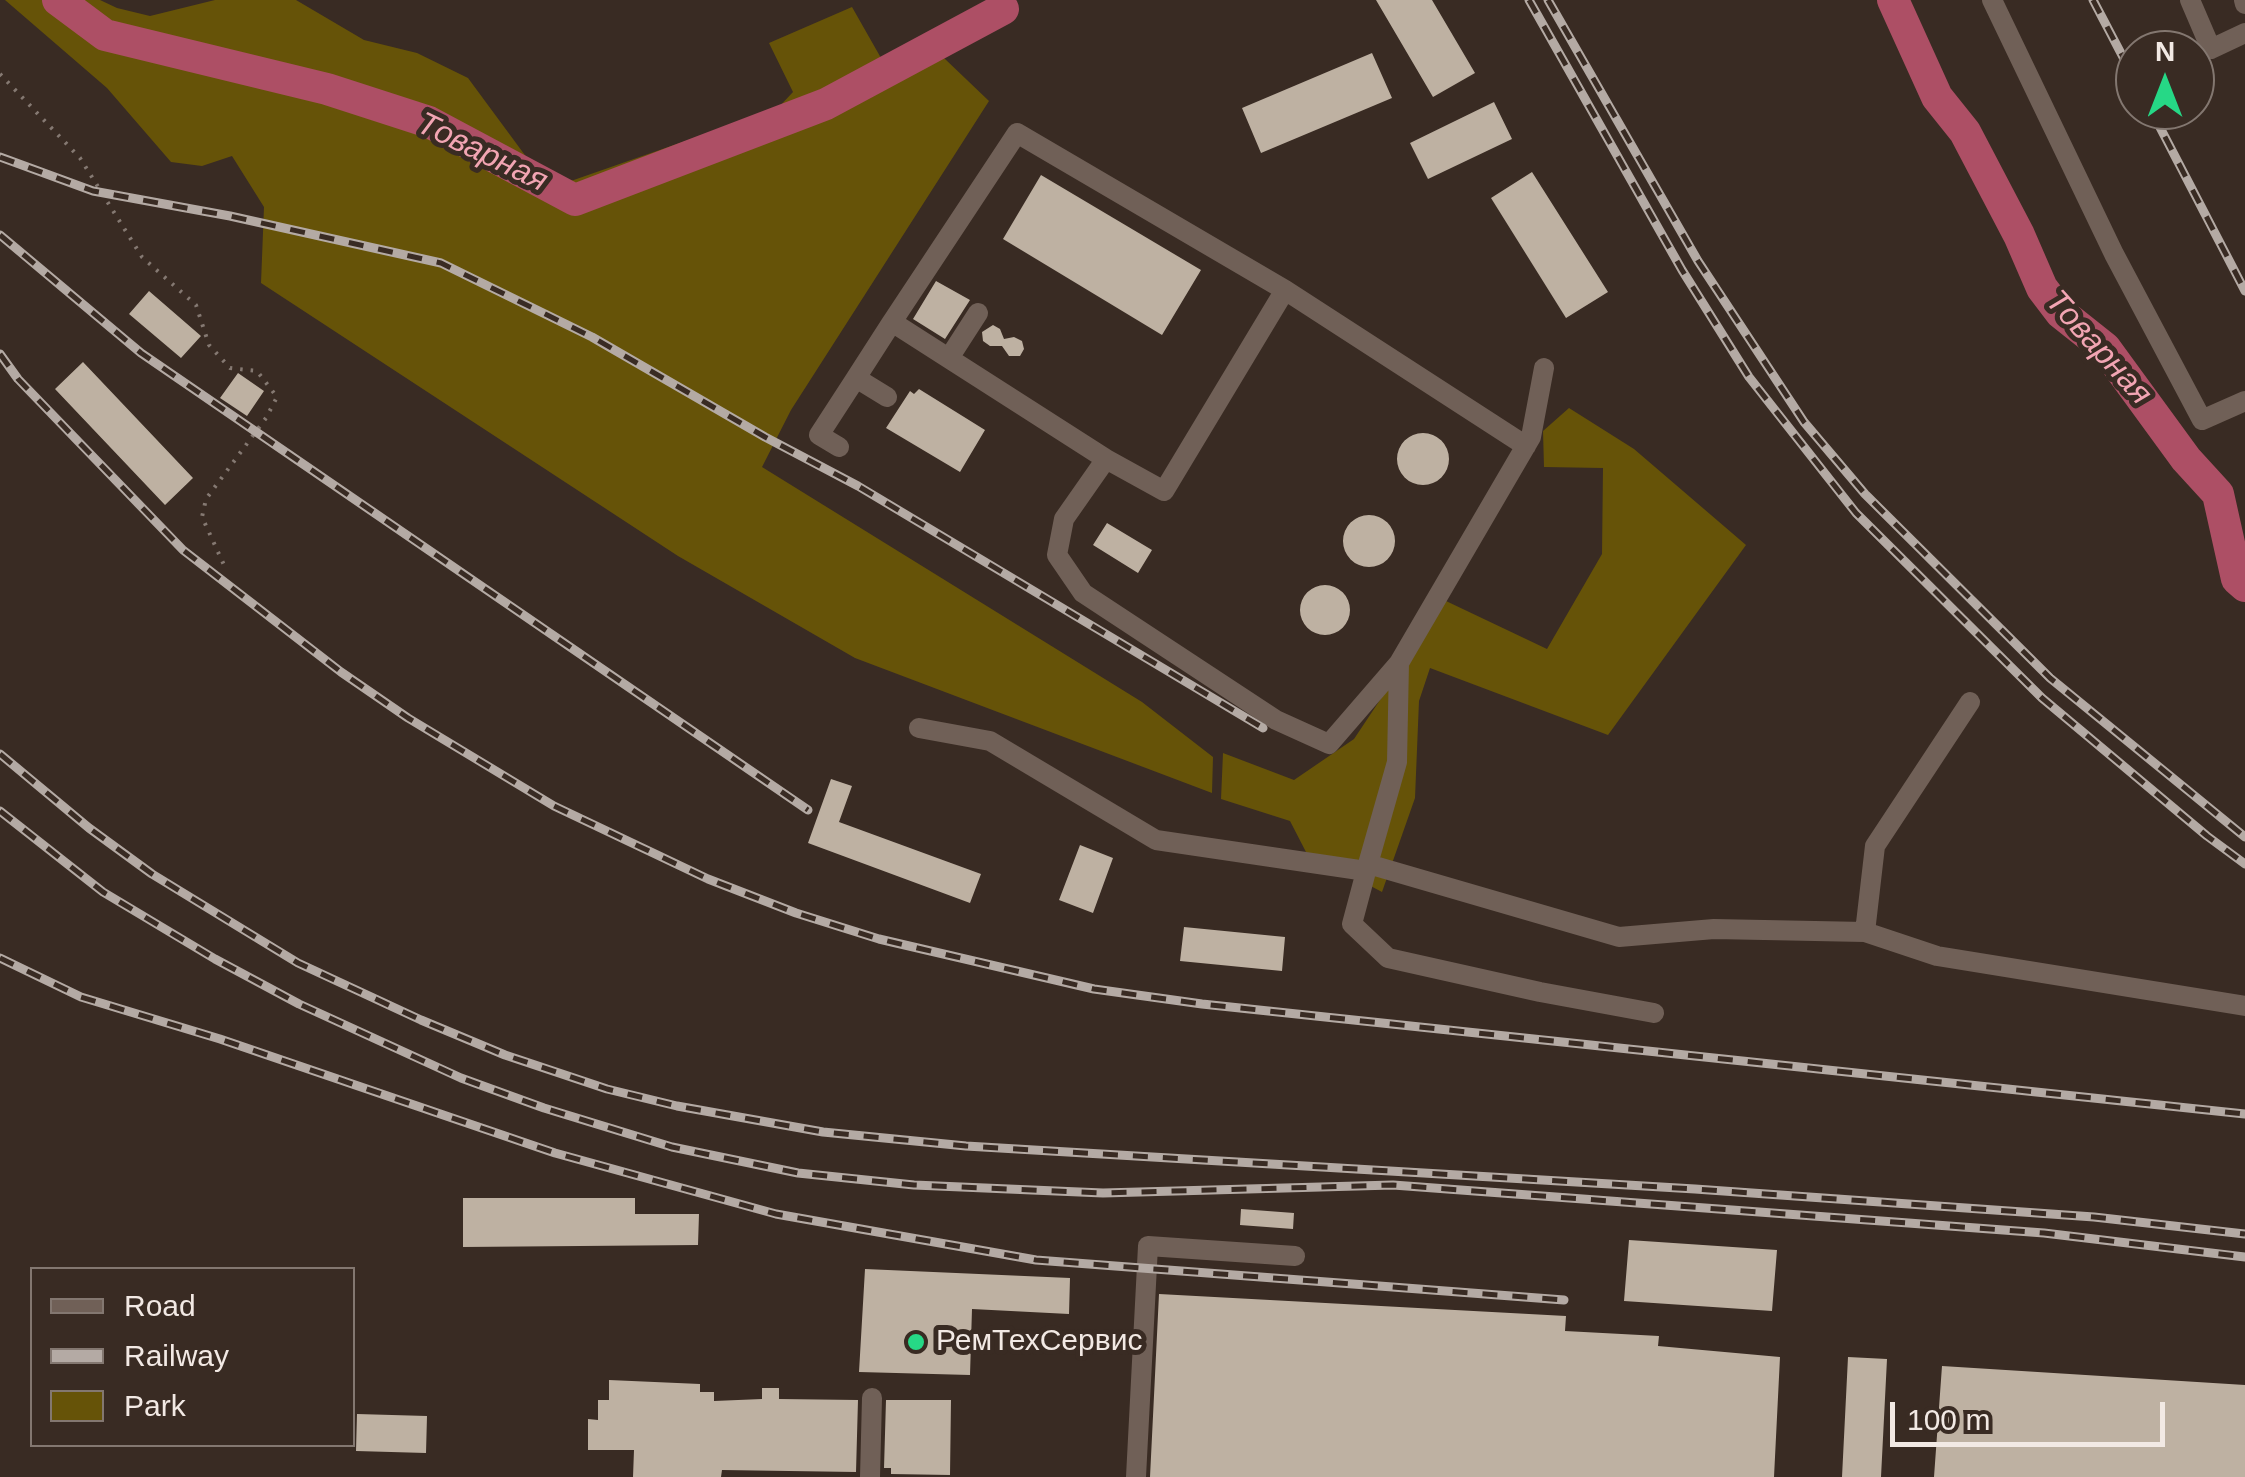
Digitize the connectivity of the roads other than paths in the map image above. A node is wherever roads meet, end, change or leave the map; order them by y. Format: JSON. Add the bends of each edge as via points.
{"nodes":[{"id":1,"x":1992,"y":0,"type":"edge"},
{"id":2,"x":2190,"y":0,"type":"edge"},
{"id":3,"x":2245,"y":33,"type":"edge"},
{"id":4,"x":1286,"y":290,"type":"junction"},
{"id":5,"x":978,"y":312,"type":"dead end"},
{"id":6,"x":892,"y":322,"type":"junction"},
{"id":7,"x":949,"y":358,"type":"junction"},
{"id":8,"x":1544,"y":368,"type":"dead end"},
{"id":9,"x":856,"y":378,"type":"junction"},
{"id":10,"x":887,"y":397,"type":"dead end"},
{"id":11,"x":2245,"y":401,"type":"edge"},
{"id":12,"x":1526,"y":446,"type":"junction"},
{"id":13,"x":839,"y":447,"type":"dead end"},
{"id":14,"x":1106,"y":459,"type":"junction"},
{"id":15,"x":1398,"y":663,"type":"junction"},
{"id":16,"x":1970,"y":702,"type":"dead end"},
{"id":17,"x":920,"y":728,"type":"dead end"},
{"id":18,"x":1367,"y":867,"type":"junction"},
{"id":19,"x":1866,"y":932,"type":"junction"},
{"id":20,"x":2245,"y":1006,"type":"edge"},
{"id":21,"x":1654,"y":1013,"type":"dead end"},
{"id":22,"x":1295,"y":1256,"type":"dead end"},
{"id":23,"x":872,"y":1398,"type":"dead end"},
{"id":24,"x":870,"y":1477,"type":"edge"},
{"id":25,"x":1136,"y":1477,"type":"edge"}],
"edges":[{"from":1,"to":11,"type":"lane","via":[[2202,420]]},
{"from":2,"to":3,"type":"lane","via":[[2211,48]]},
{"from":4,"to":6,"type":"lane","via":[[1016,133]]},
{"from":4,"to":12,"type":"lane"},
{"from":4,"to":14,"type":"lane","via":[[1164,490]]},
{"from":5,"to":7,"type":"lane"},
{"from":6,"to":7,"type":"lane"},
{"from":6,"to":9,"type":"lane"},
{"from":7,"to":14,"type":"lane"},
{"from":8,"to":12,"type":"lane"},
{"from":9,"to":10,"type":"lane"},
{"from":9,"to":13,"type":"lane","via":[[819,435]]},
{"from":12,"to":15,"type":"lane"},
{"from":14,"to":15,"type":"lane","via":[[1064,519],[1057,555],[1082,593],[1276,720],[1329,744]]},
{"from":15,"to":18,"type":"lane","via":[[1397,762]]},
{"from":16,"to":19,"type":"lane","via":[[1875,846]]},
{"from":17,"to":18,"type":"lane","via":[[990,742],[1156,840]]},
{"from":18,"to":19,"type":"lane","via":[[1619,936],[1714,929]]},
{"from":18,"to":21,"type":"lane","via":[[1352,924],[1388,958]]},
{"from":19,"to":20,"type":"lane","via":[[1938,956]]},
{"from":22,"to":25,"type":"lane","via":[[1148,1246]]},
{"from":23,"to":24,"type":"lane"}]}
